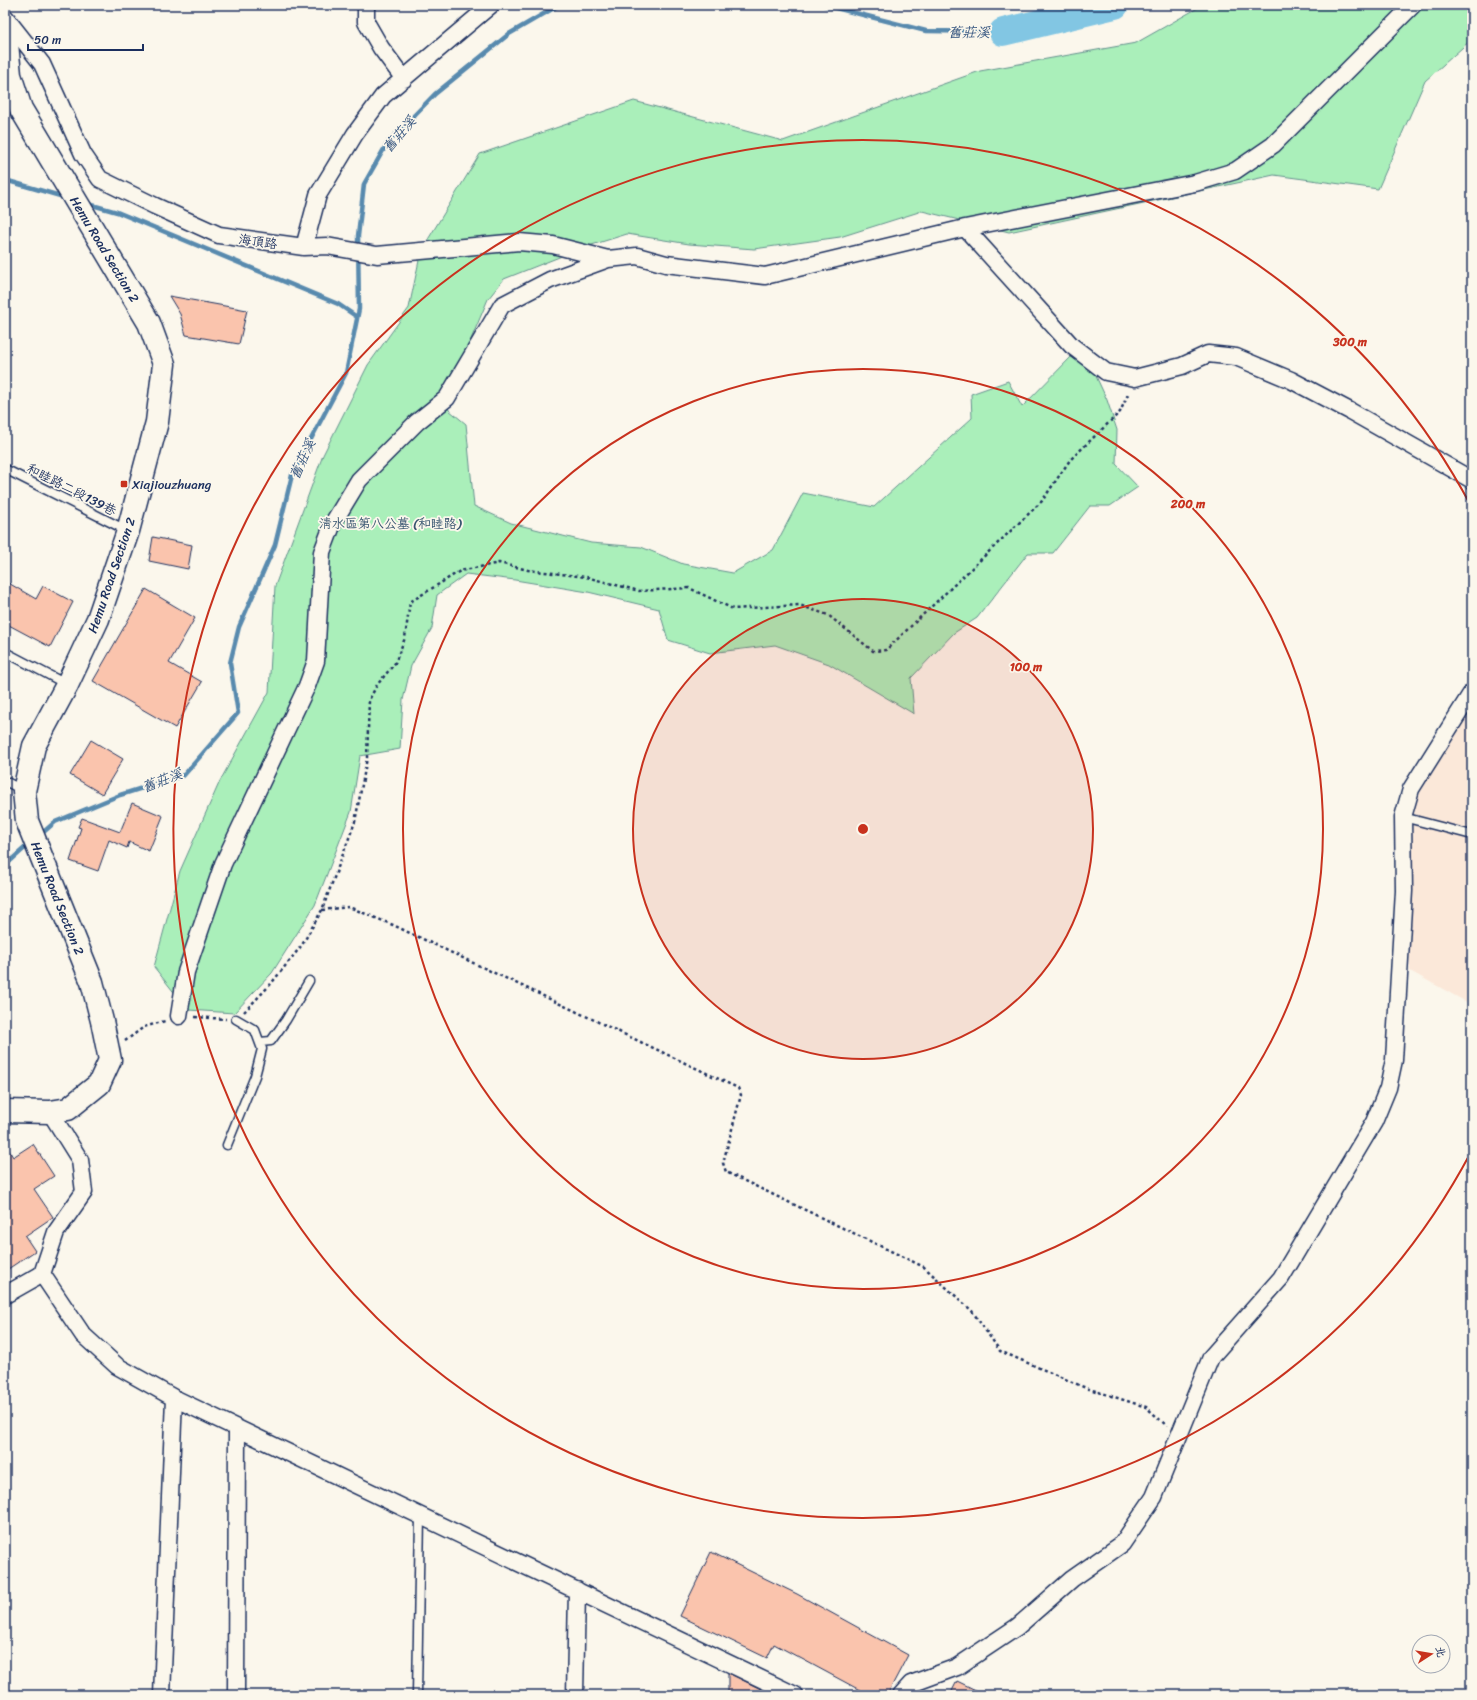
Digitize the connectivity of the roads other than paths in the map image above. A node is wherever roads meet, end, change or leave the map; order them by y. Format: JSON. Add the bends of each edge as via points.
{"nodes":[{"id":1,"x":6,"y":5,"type":"edge"},
{"id":2,"x":366,"y":5,"type":"edge"},
{"id":3,"x":491,"y":5,"type":"edge"},
{"id":4,"x":1414,"y":5,"type":"edge"},
{"id":5,"x":5,"y":12,"type":"edge"},
{"id":6,"x":5,"y":17,"type":"edge"},
{"id":7,"x":5,"y":22,"type":"edge"},
{"id":8,"x":404,"y":79,"type":"junction"},
{"id":9,"x":965,"y":228,"type":"junction"},
{"id":10,"x":304,"y":247,"type":"junction"},
{"id":11,"x":608,"y":259,"type":"junction"},
{"id":12,"x":5,"y":469,"type":"edge"},
{"id":13,"x":1472,"y":480,"type":"edge"},
{"id":14,"x":128,"y":531,"type":"junction"},
{"id":15,"x":5,"y":652,"type":"edge"},
{"id":16,"x":67,"y":685,"type":"junction"},
{"id":17,"x":1472,"y":692,"type":"edge"},
{"id":18,"x":14,"y":786,"type":"edge"},
{"id":19,"x":1403,"y":817,"type":"junction"},
{"id":20,"x":1472,"y":835,"type":"edge"},
{"id":21,"x":309,"y":982,"type":"dead end"},
{"id":22,"x":179,"y":1016,"type":"road end"},
{"id":23,"x":236,"y":1019,"type":"road end"},
{"id":24,"x":260,"y":1042,"type":"junction"},
{"id":25,"x":5,"y":1111,"type":"edge"},
{"id":26,"x":50,"y":1112,"type":"junction"},
{"id":27,"x":227,"y":1145,"type":"dead end"},
{"id":28,"x":42,"y":1274,"type":"junction"},
{"id":29,"x":5,"y":1295,"type":"edge"},
{"id":30,"x":174,"y":1398,"type":"junction"},
{"id":31,"x":237,"y":1428,"type":"junction"},
{"id":32,"x":420,"y":1516,"type":"junction"},
{"id":33,"x":577,"y":1590,"type":"junction"},
{"id":34,"x":162,"y":1695,"type":"edge"},
{"id":35,"x":236,"y":1695,"type":"edge"},
{"id":36,"x":416,"y":1695,"type":"edge"},
{"id":37,"x":575,"y":1695,"type":"edge"},
{"id":38,"x":795,"y":1695,"type":"edge"},
{"id":39,"x":901,"y":1695,"type":"edge"}],
"edges":[{"from":1,"to":5,"type":"street"},
{"from":2,"to":8,"type":"street","via":[[366,22]]},
{"from":3,"to":8,"type":"street"},
{"from":4,"to":9,"type":"street","via":[[1273,145],[1235,170],[1195,183]]},
{"from":6,"to":10,"type":"street","name":"海頂路","via":[[42,64],[83,154],[100,178],[219,235]]},
{"from":7,"to":14,"type":"street","name":"Hemu Road Section 2","via":[[10,74],[21,109],[149,323],[164,364],[157,422]]},
{"from":8,"to":10,"type":"street","via":[[383,96],[355,134],[318,195]]},
{"from":9,"to":11,"type":"street","via":[[765,276],[666,264],[637,256]]},
{"from":9,"to":13,"type":"street","via":[[1072,346],[1106,372],[1135,378],[1182,366],[1208,354],[1236,357],[1290,380],[1344,408]]},
{"from":10,"to":11,"type":"street","name":"海頂路","via":[[327,246],[377,254],[519,242],[553,245]]},
{"from":11,"to":22,"type":"street","via":[[550,280],[502,305],[447,398],[417,422],[359,480],[333,523],[322,552],[316,661],[304,692],[223,864],[186,972]]},
{"from":12,"to":14,"type":"lane","name":"和睦路二段139巷"},
{"from":14,"to":16,"type":"street","name":"Hemu Road Section 2","via":[[98,619]]},
{"from":15,"to":16,"type":"lane"},
{"from":16,"to":18,"type":"street","name":"Hemu Road Section 2"},
{"from":17,"to":19,"type":"street","via":[[1411,789]]},
{"from":18,"to":26,"type":"street","name":"Hemu Road Section 2","via":[[92,982],[110,1060],[99,1084],[68,1109]]},
{"from":19,"to":20,"type":"lane"},
{"from":19,"to":39,"type":"street","via":[[1404,891],[1394,1060],[1388,1088],[1374,1122],[1282,1278],[1211,1357],[1154,1497],[1122,1544],[1072,1579],[1017,1627],[957,1667],[911,1684]]},
{"from":21,"to":24,"type":"lane","via":[[271,1041]]},
{"from":23,"to":24,"type":"lane","via":[[255,1030]]},
{"from":24,"to":27,"type":"lane","via":[[262,1049],[256,1076]]},
{"from":25,"to":26,"type":"street"},
{"from":26,"to":28,"type":"street","via":[[80,1160],[84,1192],[56,1232]]},
{"from":28,"to":29,"type":"street"},
{"from":28,"to":30,"type":"street","via":[[84,1336],[117,1366]]},
{"from":30,"to":31,"type":"street"},
{"from":30,"to":34,"type":"street"},
{"from":31,"to":32,"type":"street"},
{"from":31,"to":35,"type":"street"},
{"from":32,"to":33,"type":"street"},
{"from":32,"to":36,"type":"lane"},
{"from":33,"to":37,"type":"street"},
{"from":33,"to":38,"type":"street"}]}
